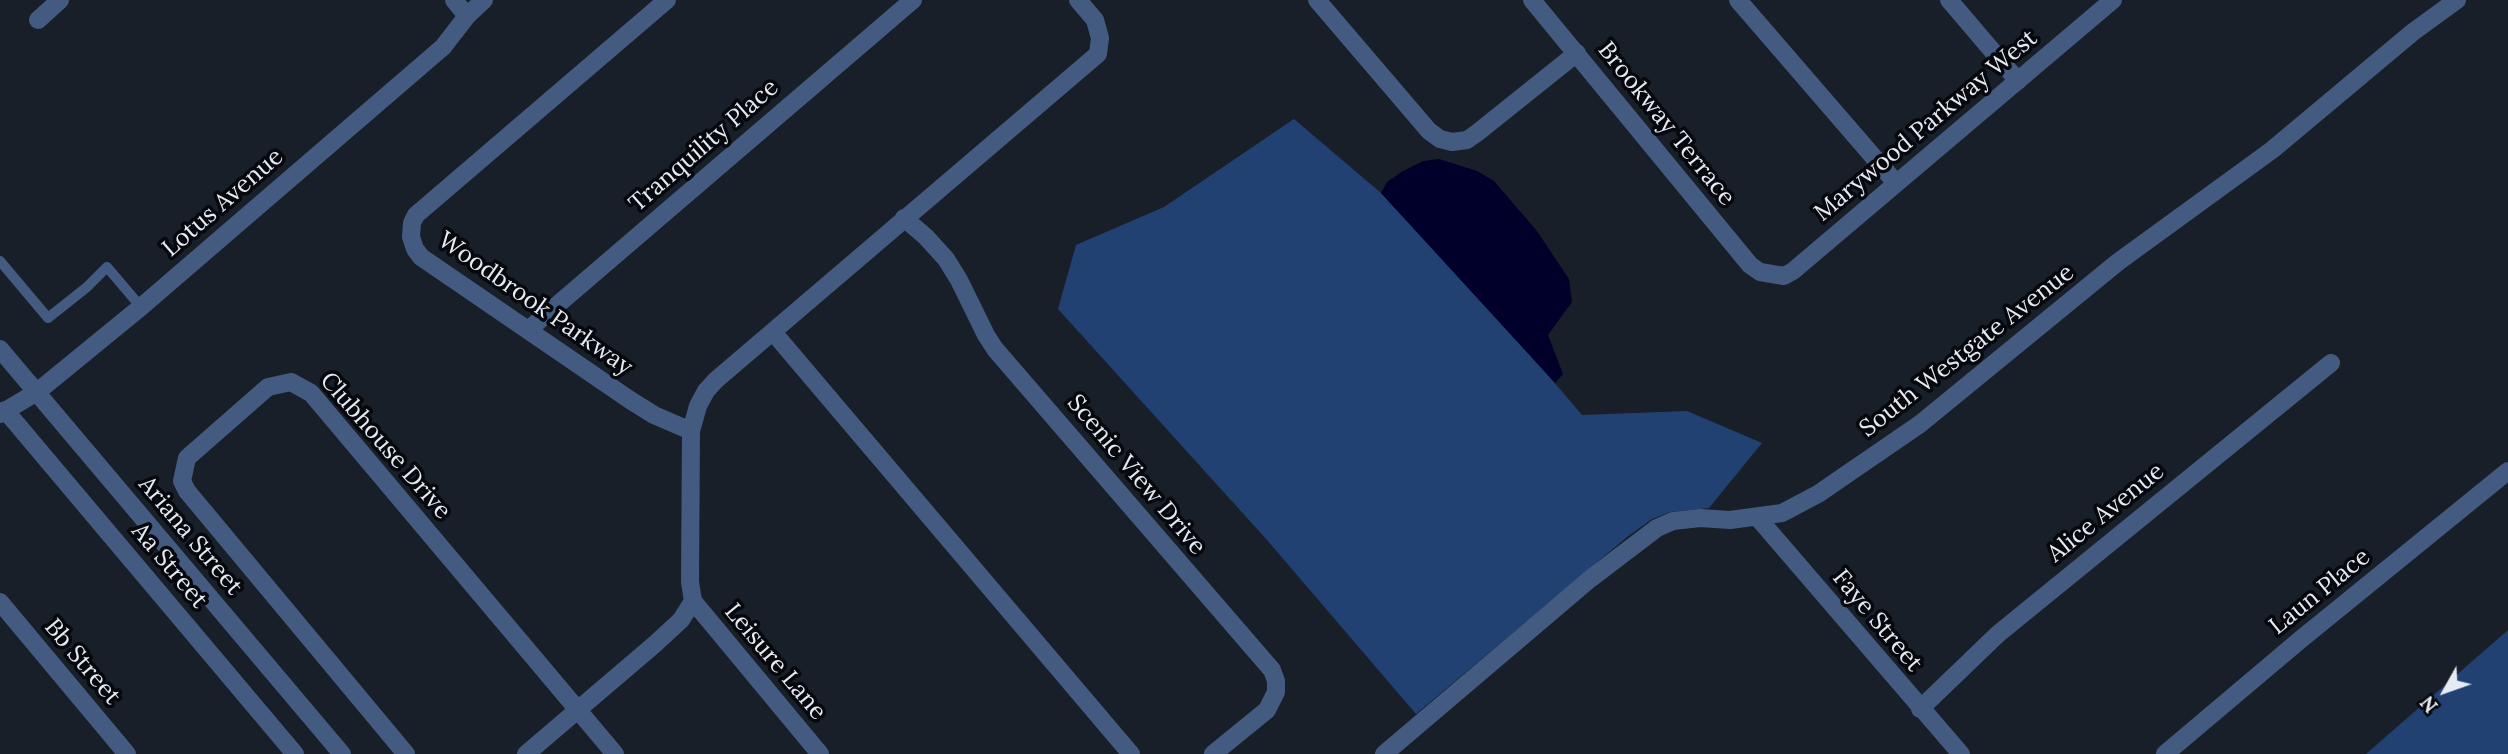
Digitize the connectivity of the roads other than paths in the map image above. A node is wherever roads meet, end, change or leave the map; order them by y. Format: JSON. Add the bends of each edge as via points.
{"nodes":[{"id":1,"x":60,"y":0,"type":"edge"},
{"id":2,"x":454,"y":0,"type":"edge"},
{"id":3,"x":485,"y":0,"type":"edge"},
{"id":4,"x":667,"y":0,"type":"edge"},
{"id":5,"x":912,"y":0,"type":"edge"},
{"id":6,"x":1077,"y":0,"type":"edge"},
{"id":7,"x":1317,"y":0,"type":"edge"},
{"id":8,"x":1532,"y":0,"type":"edge"},
{"id":9,"x":1738,"y":0,"type":"edge"},
{"id":10,"x":1949,"y":0,"type":"edge"},
{"id":11,"x":2113,"y":0,"type":"edge"},
{"id":12,"x":2457,"y":0,"type":"edge"},
{"id":13,"x":467,"y":16,"type":"junction"},
{"id":14,"x":38,"y":20,"type":"dead end"},
{"id":15,"x":1577,"y":52,"type":"junction"},
{"id":16,"x":2018,"y":81,"type":"junction"},
{"id":17,"x":1896,"y":183,"type":"junction"},
{"id":18,"x":904,"y":218,"type":"junction"},
{"id":19,"x":0,"y":261,"type":"edge"},
{"id":20,"x":1766,"y":274,"type":"joint"},
{"id":21,"x":141,"y":307,"type":"junction"},
{"id":22,"x":528,"y":330,"type":"junction"},
{"id":23,"x":773,"y":332,"type":"junction"},
{"id":24,"x":0,"y":349,"type":"edge"},
{"id":25,"x":2331,"y":363,"type":"dead end"},
{"id":26,"x":37,"y":392,"type":"junction"},
{"id":27,"x":2,"y":412,"type":"edge"},
{"id":28,"x":691,"y":431,"type":"junction"},
{"id":29,"x":2508,"y":471,"type":"edge"},
{"id":30,"x":1758,"y":518,"type":"junction"},
{"id":31,"x":693,"y":601,"type":"junction"},
{"id":32,"x":0,"y":602,"type":"edge"},
{"id":33,"x":1920,"y":709,"type":"junction"},
{"id":34,"x":577,"y":711,"type":"junction"},
{"id":35,"x":127,"y":754,"type":"edge"},
{"id":36,"x":295,"y":754,"type":"edge"},
{"id":37,"x":342,"y":754,"type":"edge"},
{"id":38,"x":406,"y":754,"type":"edge"},
{"id":39,"x":526,"y":754,"type":"edge"},
{"id":40,"x":615,"y":754,"type":"edge"},
{"id":41,"x":820,"y":754,"type":"edge"},
{"id":42,"x":1131,"y":754,"type":"edge"},
{"id":43,"x":1213,"y":754,"type":"edge"},
{"id":44,"x":1384,"y":754,"type":"edge"},
{"id":45,"x":1961,"y":754,"type":"edge"},
{"id":46,"x":2165,"y":754,"type":"edge"}],
"edges":[{"from":1,"to":14,"type":"street"},
{"from":2,"to":13,"type":"street"},
{"from":3,"to":13,"type":"street","name":"Lotus Avenue"},
{"from":4,"to":22,"type":"street","name":"Woodbrook Parkway","via":[[412,223],[411,237],[421,257]]},
{"from":5,"to":22,"type":"street","name":"Tranquility Place"},
{"from":6,"to":18,"type":"street","via":[[1094,20],[1100,38],[1098,54]]},
{"from":7,"to":15,"type":"street","via":[[1429,131],[1452,142],[1477,133]]},
{"from":8,"to":15,"type":"street","name":"Brookway Terrace"},
{"from":9,"to":17,"type":"street"},
{"from":10,"to":16,"type":"street"},
{"from":11,"to":16,"type":"street","name":"Marywood Parkway West"},
{"from":12,"to":30,"type":"street","name":"South Westgate Avenue","via":[[2272,149],[2118,262],[1920,425],[1800,505]]},
{"from":13,"to":21,"type":"street","name":"Lotus Avenue","via":[[443,47]]},
{"from":15,"to":20,"type":"street","name":"Brookway Terrace","via":[[1750,265]]},
{"from":16,"to":17,"type":"street","name":"Marywood Parkway West"},
{"from":17,"to":20,"type":"street","name":"Marywood Parkway West","via":[[1793,271],[1783,276]]},
{"from":18,"to":23,"type":"street"},
{"from":18,"to":43,"type":"street","name":"Scenic View Drive","via":[[960,279],[995,349],[1272,670],[1276,692],[1267,710]]},
{"from":19,"to":21,"type":"lane","via":[[48,318],[107,267]]},
{"from":21,"to":26,"type":"street","name":"Lotus Avenue"},
{"from":22,"to":28,"type":"street","name":"Woodbrook Parkway","via":[[654,415]]},
{"from":23,"to":28,"type":"street","via":[[716,380],[698,406]]},
{"from":23,"to":42,"type":"street"},
{"from":24,"to":26,"type":"street","name":"Ariana Street"},
{"from":25,"to":33,"type":"street","name":"Alice Avenue","via":[[1998,634]]},
{"from":26,"to":27,"type":"street","name":"Lotus Avenue"},
{"from":26,"to":37,"type":"street","name":"Ariana Street"},
{"from":27,"to":36,"type":"street","name":"Aa Street"},
{"from":28,"to":31,"type":"street"},
{"from":29,"to":46,"type":"street","name":"Laun Place"},
{"from":30,"to":33,"type":"street","name":"Faye Street"},
{"from":30,"to":44,"type":"street","name":"South Westgate Avenue","via":[[1700,518],[1657,528]]},
{"from":31,"to":34,"type":"street","via":[[681,620]]},
{"from":31,"to":41,"type":"street","name":"Leisure Lane"},
{"from":32,"to":35,"type":"street","name":"Bb Street"},
{"from":33,"to":45,"type":"street","name":"Faye Street"},
{"from":34,"to":38,"type":"street","name":"Clubhouse Drive","via":[[311,393],[291,383],[268,387],[187,458],[183,481],[187,492]]},
{"from":34,"to":39,"type":"street"},
{"from":34,"to":40,"type":"street","name":"Clubhouse Drive"}]}
